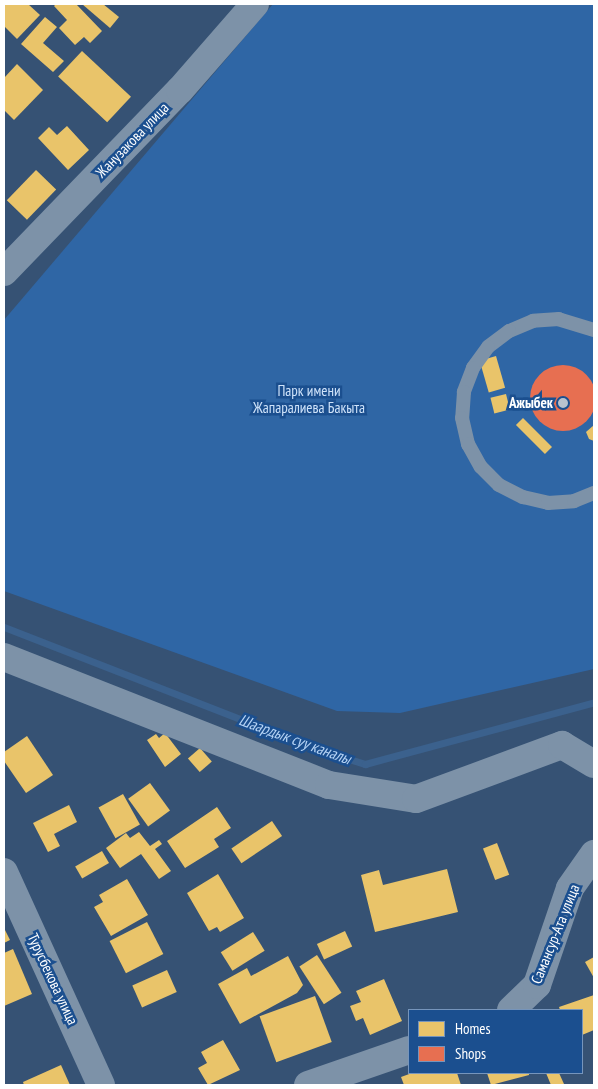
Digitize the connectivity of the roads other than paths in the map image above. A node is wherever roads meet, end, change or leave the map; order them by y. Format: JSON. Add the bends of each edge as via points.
{"nodes":[{"id":1,"x":255,"y":4,"type":"edge"},
{"id":2,"x":4,"y":272,"type":"edge"},
{"id":3,"x":594,"y":313,"type":"edge"},
{"id":4,"x":589,"y":327,"type":"edge"},
{"id":5,"x":594,"y":493,"type":"edge"},
{"id":6,"x":4,"y":657,"type":"edge"},
{"id":7,"x":594,"y":764,"type":"edge"},
{"id":8,"x":594,"y":854,"type":"edge"},
{"id":9,"x":4,"y":872,"type":"edge"},
{"id":10,"x":512,"y":1009,"type":"edge"},
{"id":11,"x":408,"y":1050,"type":"edge"},
{"id":12,"x":102,"y":1085,"type":"edge"},
{"id":13,"x":308,"y":1085,"type":"edge"}],
"edges":[{"from":1,"to":2,"type":"street","name":"Жанузакова улица","via":[[180,90]]},
{"from":3,"to":4,"type":"lane"},
{"from":4,"to":5,"type":"lane","via":[[559,319],[508,331],[488,347],[473,368],[464,392],[462,418],[468,444],[481,467],[499,485],[523,497],[548,503],[574,500]]},
{"from":6,"to":7,"type":"street","via":[[329,785],[416,799],[562,745]]},
{"from":8,"to":10,"type":"street","name":"Самансур-Ата улица","via":[[570,888],[537,985]]},
{"from":9,"to":12,"type":"street","name":"Турусбекова улица"},
{"from":11,"to":13,"type":"street"}]}
